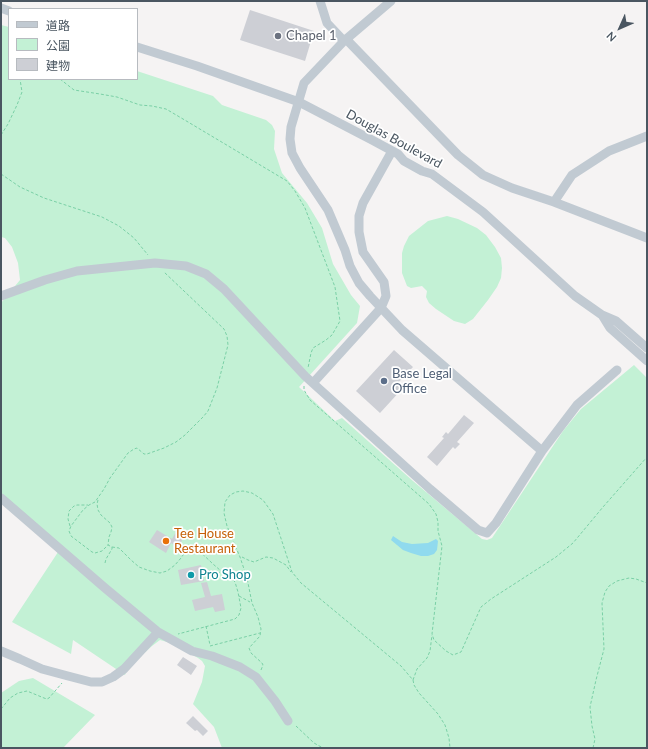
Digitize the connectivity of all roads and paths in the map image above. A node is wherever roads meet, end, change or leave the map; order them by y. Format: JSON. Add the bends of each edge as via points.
{"nodes":[{"id":1,"x":320,"y":1,"type":"edge"},
{"id":2,"x":392,"y":1,"type":"edge"},
{"id":3,"x":345,"y":40,"type":"junction"},
{"id":4,"x":138,"y":47,"type":"edge"},
{"id":5,"x":20,"y":80,"type":"edge"},
{"id":6,"x":61,"y":80,"type":"edge"},
{"id":7,"x":298,"y":102,"type":"junction"},
{"id":8,"x":1,"y":136,"type":"edge"},
{"id":9,"x":647,"y":136,"type":"edge"},
{"id":10,"x":392,"y":151,"type":"junction"},
{"id":11,"x":1,"y":174,"type":"edge"},
{"id":12,"x":554,"y":202,"type":"junction"},
{"id":13,"x":647,"y":238,"type":"edge"},
{"id":14,"x":155,"y":263,"type":"junction"},
{"id":15,"x":4,"y":295,"type":"edge"},
{"id":16,"x":382,"y":308,"type":"junction"},
{"id":17,"x":602,"y":315,"type":"junction"},
{"id":18,"x":647,"y":348,"type":"edge"},
{"id":19,"x":647,"y":361,"type":"edge"},
{"id":20,"x":618,"y":370,"type":"dead end"},
{"id":21,"x":305,"y":376,"type":"junction"},
{"id":22,"x":313,"y":383,"type":"junction"},
{"id":23,"x":542,"y":451,"type":"junction"},
{"id":24,"x":647,"y":457,"type":"edge"},
{"id":25,"x":1,"y":498,"type":"edge"},
{"id":26,"x":98,"y":499,"type":"junction"},
{"id":27,"x":89,"y":505,"type":"junction"},
{"id":28,"x":71,"y":526,"type":"junction"},
{"id":29,"x":108,"y":545,"type":"junction"},
{"id":30,"x":112,"y":547,"type":"junction"},
{"id":31,"x":240,"y":557,"type":"junction"},
{"id":32,"x":105,"y":563,"type":"dead end"},
{"id":33,"x":221,"y":571,"type":"junction"},
{"id":34,"x":292,"y":572,"type":"junction"},
{"id":35,"x":212,"y":574,"type":"dead end"},
{"id":36,"x":647,"y":583,"type":"edge"},
{"id":37,"x":239,"y":595,"type":"junction"},
{"id":38,"x":252,"y":603,"type":"junction"},
{"id":39,"x":206,"y":626,"type":"junction"},
{"id":40,"x":158,"y":632,"type":"junction"},
{"id":41,"x":260,"y":633,"type":"junction"},
{"id":42,"x":432,"y":634,"type":"junction"},
{"id":43,"x":168,"y":637,"type":"junction"},
{"id":44,"x":210,"y":646,"type":"junction"},
{"id":45,"x":1,"y":651,"type":"edge"},
{"id":46,"x":212,"y":656,"type":"junction"},
{"id":47,"x":68,"y":676,"type":"junction"},
{"id":48,"x":256,"y":678,"type":"junction"},
{"id":49,"x":412,"y":680,"type":"junction"},
{"id":50,"x":1,"y":709,"type":"edge"},
{"id":51,"x":288,"y":721,"type":"joint"},
{"id":52,"x":323,"y":748,"type":"edge"},
{"id":53,"x":450,"y":748,"type":"edge"},
{"id":54,"x":593,"y":748,"type":"edge"}],
"edges":[{"from":1,"to":3,"type":"street","via":[[327,23]]},
{"from":2,"to":3,"type":"street"},
{"from":3,"to":7,"type":"street","via":[[304,83]]},
{"from":3,"to":12,"type":"street","via":[[458,155],[483,175]]},
{"from":4,"to":7,"type":"street","name":"Douglas Boulevard"},
{"from":5,"to":8,"type":"path","via":[[22,92],[18,104]]},
{"from":6,"to":21,"type":"path","via":[[74,90],[166,109],[287,181],[305,208],[335,287],[340,321],[332,335],[313,348]]},
{"from":7,"to":10,"type":"street","name":"Douglas Boulevard"},
{"from":7,"to":16,"type":"street","via":[[290,139],[292,153],[328,210],[359,283]]},
{"from":9,"to":12,"type":"street","via":[[609,151],[572,175]]},
{"from":10,"to":16,"type":"street","via":[[363,203],[359,216],[363,252],[384,282],[386,296]]},
{"from":10,"to":17,"type":"street","name":"Douglas Boulevard","via":[[404,161],[432,174],[483,212],[575,296]]},
{"from":11,"to":14,"type":"path","via":[[20,187],[44,198],[102,217],[119,226],[134,238]]},
{"from":12,"to":13,"type":"street"},
{"from":14,"to":15,"type":"street","via":[[77,271]]},
{"from":14,"to":21,"type":"street","via":[[186,266],[206,274],[224,289]]},
{"from":14,"to":26,"type":"path","via":[[224,329],[228,345],[225,358],[212,403],[203,417],[185,435],[164,448],[144,454],[137,448],[128,453]]},
{"from":16,"to":22,"type":"street"},
{"from":16,"to":23,"type":"street","via":[[402,330]]},
{"from":17,"to":18,"type":"street","via":[[616,321]]},
{"from":17,"to":19,"type":"street","via":[[610,328]]},
{"from":20,"to":23,"type":"street","via":[[577,405]]},
{"from":21,"to":22,"type":"street"},
{"from":21,"to":42,"type":"path","via":[[304,390],[310,400],[429,504],[436,514],[442,546]]},
{"from":22,"to":23,"type":"street","via":[[478,530],[487,533]]},
{"from":24,"to":42,"type":"path","via":[[572,543],[556,557],[481,607],[461,652],[453,655],[446,651],[434,640]]},
{"from":25,"to":40,"type":"street"},
{"from":26,"to":27,"type":"path"},
{"from":26,"to":29,"type":"path","via":[[100,515],[112,527]]},
{"from":27,"to":28,"type":"path"},
{"from":27,"to":28,"type":"path","via":[[80,504],[69,511],[68,519]]},
{"from":28,"to":29,"type":"path","via":[[71,536],[92,552],[102,551]]},
{"from":29,"to":30,"type":"path"},
{"from":30,"to":32,"type":"path"},
{"from":30,"to":33,"type":"path","via":[[119,548],[139,567],[160,573],[167,571],[190,545],[193,545]]},
{"from":31,"to":34,"type":"path","via":[[254,562],[266,557],[272,558]]},
{"from":31,"to":34,"type":"path","via":[[224,513],[225,502],[230,495],[244,491],[263,500],[272,514]]},
{"from":31,"to":38,"type":"path"},
{"from":33,"to":35,"type":"path"},
{"from":33,"to":37,"type":"path","via":[[235,582]]},
{"from":34,"to":49,"type":"path","via":[[301,583],[401,666]]},
{"from":36,"to":54,"type":"path","via":[[629,578],[617,581],[605,592],[602,603],[604,649],[590,707],[595,739]]},
{"from":37,"to":38,"type":"path"},
{"from":37,"to":39,"type":"path","via":[[241,608],[235,619]]},
{"from":38,"to":41,"type":"path","via":[[258,617]]},
{"from":39,"to":43,"type":"path"},
{"from":39,"to":44,"type":"path"},
{"from":40,"to":43,"type":"street"},
{"from":40,"to":47,"type":"street","via":[[124,669],[113,677],[102,682],[91,682]]},
{"from":41,"to":44,"type":"path"},
{"from":41,"to":48,"type":"path","via":[[249,648],[263,666]]},
{"from":42,"to":49,"type":"path","via":[[428,658],[417,669]]},
{"from":43,"to":46,"type":"street","via":[[192,651]]},
{"from":44,"to":46,"type":"path"},
{"from":45,"to":47,"type":"street","via":[[42,669]]},
{"from":46,"to":48,"type":"street","via":[[240,667]]},
{"from":47,"to":50,"type":"path","via":[[49,698],[27,691],[18,693]]},
{"from":48,"to":51,"type":"street"},
{"from":49,"to":53,"type":"path","via":[[419,693],[445,725]]},
{"from":51,"to":52,"type":"path","via":[[314,744]]}]}
